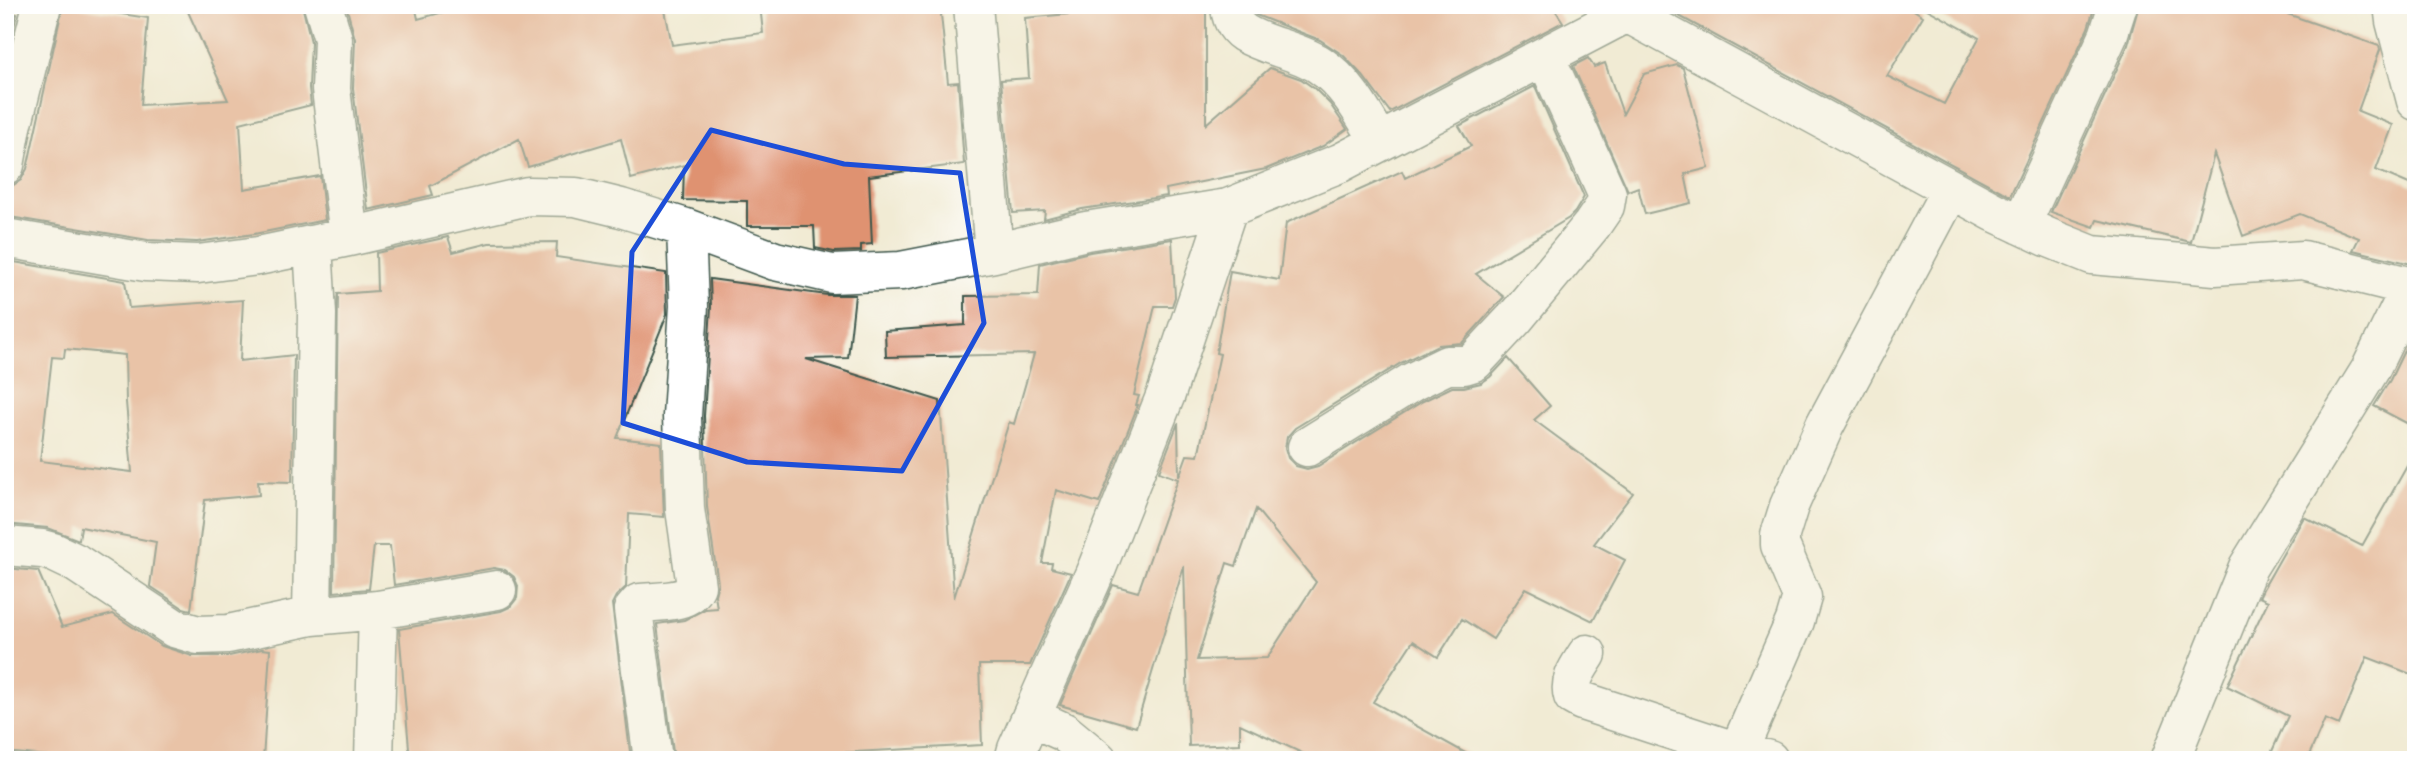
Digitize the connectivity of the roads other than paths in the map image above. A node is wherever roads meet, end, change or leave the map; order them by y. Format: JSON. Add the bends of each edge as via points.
{"nodes":[{"id":1,"x":42,"y":5,"type":"edge"},
{"id":2,"x":323,"y":5,"type":"edge"},
{"id":3,"x":973,"y":5,"type":"edge"},
{"id":4,"x":1230,"y":5,"type":"edge"},
{"id":5,"x":2118,"y":5,"type":"edge"},
{"id":6,"x":2393,"y":5,"type":"edge"},
{"id":7,"x":1641,"y":13,"type":"edge"},
{"id":8,"x":1545,"y":56,"type":"junction"},
{"id":9,"x":2416,"y":101,"type":"edge"},
{"id":10,"x":1380,"y":142,"type":"junction"},
{"id":11,"x":5,"y":165,"type":"edge"},
{"id":12,"x":1951,"y":189,"type":"junction"},
{"id":13,"x":1228,"y":208,"type":"junction"},
{"id":14,"x":2021,"y":225,"type":"junction"},
{"id":15,"x":686,"y":228,"type":"junction"},
{"id":16,"x":5,"y":237,"type":"edge"},
{"id":17,"x":349,"y":237,"type":"junction"},
{"id":18,"x":313,"y":244,"type":"junction"},
{"id":19,"x":994,"y":253,"type":"junction"},
{"id":20,"x":2414,"y":287,"type":"edge"},
{"id":21,"x":1307,"y":447,"type":"dead end"},
{"id":22,"x":5,"y":546,"type":"edge"},
{"id":23,"x":497,"y":590,"type":"dead end"},
{"id":24,"x":378,"y":610,"type":"junction"},
{"id":25,"x":312,"y":616,"type":"junction"},
{"id":26,"x":1587,"y":654,"type":"dead end"},
{"id":27,"x":1031,"y":717,"type":"junction"},
{"id":28,"x":1754,"y":756,"type":"edge"},
{"id":29,"x":374,"y":760,"type":"edge"},
{"id":30,"x":653,"y":760,"type":"edge"},
{"id":31,"x":1014,"y":760,"type":"edge"},
{"id":32,"x":1098,"y":760,"type":"edge"},
{"id":33,"x":2170,"y":760,"type":"edge"}],
"edges":[{"from":1,"to":11,"type":"street"},
{"from":2,"to":17,"type":"street","via":[[333,40],[331,89]]},
{"from":3,"to":19,"type":"street"},
{"from":4,"to":10,"type":"street","via":[[1234,23],[1244,33],[1299,54],[1336,79]]},
{"from":5,"to":14,"type":"street"},
{"from":6,"to":9,"type":"street"},
{"from":7,"to":8,"type":"street"},
{"from":7,"to":12,"type":"street"},
{"from":8,"to":10,"type":"street"},
{"from":8,"to":21,"type":"street","via":[[1606,194],[1605,206],[1474,362],[1447,365],[1412,382]]},
{"from":10,"to":13,"type":"street"},
{"from":12,"to":14,"type":"street"},
{"from":12,"to":28,"type":"street","via":[[1825,425],[1789,506],[1780,545],[1802,597]]},
{"from":13,"to":19,"type":"street","via":[[1086,231]]},
{"from":13,"to":27,"type":"street","via":[[1166,394]]},
{"from":14,"to":20,"type":"street","via":[[2092,255],[2216,266],[2303,260]]},
{"from":15,"to":17,"type":"street","via":[[576,197],[528,196]]},
{"from":15,"to":19,"type":"street","via":[[775,261],[832,274],[901,271]]},
{"from":15,"to":30,"type":"street","via":[[689,306],[682,416],[685,509],[696,586],[690,594],[639,603],[633,610]]},
{"from":16,"to":18,"type":"street","via":[[146,262],[198,264]]},
{"from":17,"to":18,"type":"street"},
{"from":18,"to":25,"type":"street","via":[[317,314]]},
{"from":20,"to":33,"type":"street","via":[[2371,370],[2248,567]]},
{"from":22,"to":25,"type":"street","via":[[53,552],[174,628],[198,635],[228,634]]},
{"from":23,"to":24,"type":"street"},
{"from":24,"to":25,"type":"street"},
{"from":24,"to":29,"type":"street"},
{"from":26,"to":28,"type":"street","via":[[1572,680],[1573,696]]},
{"from":27,"to":31,"type":"street"},
{"from":27,"to":32,"type":"street","via":[[1063,732]]}]}
